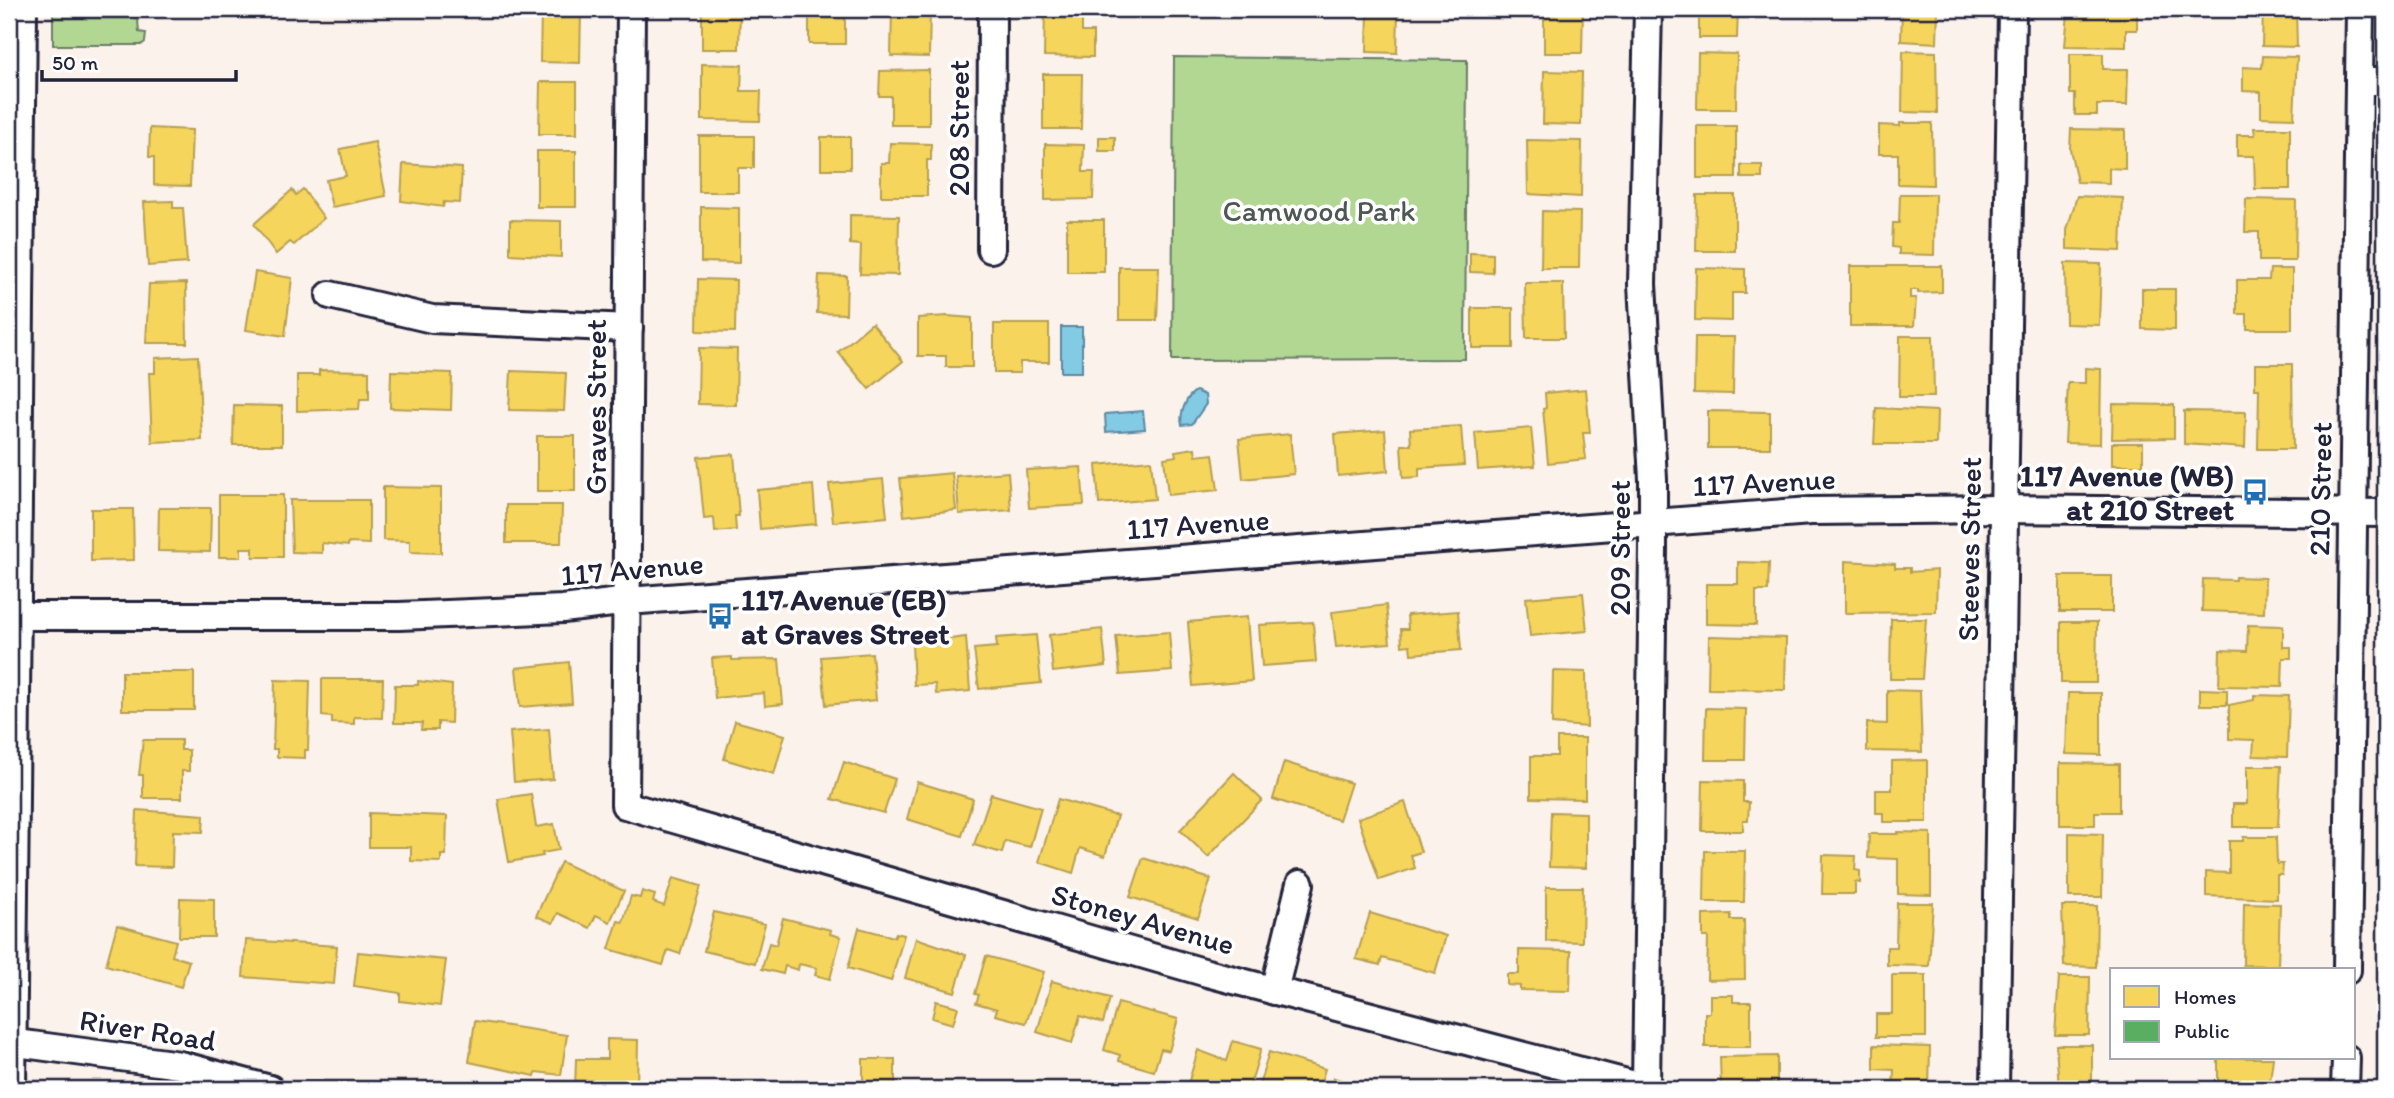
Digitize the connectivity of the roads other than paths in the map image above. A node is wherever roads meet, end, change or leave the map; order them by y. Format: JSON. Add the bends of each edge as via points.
{"nodes":[{"id":1,"x":23,"y":9,"type":"edge"},
{"id":2,"x":632,"y":9,"type":"edge"},
{"id":3,"x":992,"y":9,"type":"edge"},
{"id":4,"x":1648,"y":9,"type":"edge"},
{"id":5,"x":2012,"y":9,"type":"edge"},
{"id":6,"x":2360,"y":9,"type":"edge"},
{"id":7,"x":2359,"y":81,"type":"junction"},
{"id":8,"x":2385,"y":81,"type":"edge"},
{"id":9,"x":991,"y":248,"type":"dead end"},
{"id":10,"x":330,"y":295,"type":"dead end"},
{"id":11,"x":629,"y":328,"type":"junction"},
{"id":12,"x":14,"y":386,"type":"edge"},
{"id":13,"x":2003,"y":509,"type":"junction"},
{"id":14,"x":2353,"y":513,"type":"junction"},
{"id":15,"x":2385,"y":513,"type":"edge"},
{"id":16,"x":1653,"y":523,"type":"junction"},
{"id":17,"x":628,"y":601,"type":"junction"},
{"id":18,"x":16,"y":616,"type":"junction"},
{"id":19,"x":625,"y":805,"type":"joint"},
{"id":20,"x":1300,"y":884,"type":"dead end"},
{"id":21,"x":2347,"y":968,"type":"edge"},
{"id":22,"x":1274,"y":991,"type":"junction"},
{"id":23,"x":11,"y":1042,"type":"edge"},
{"id":24,"x":2346,"y":1060,"type":"edge"},
{"id":25,"x":1646,"y":1088,"type":"edge"},
{"id":26,"x":12,"y":1089,"type":"edge"},
{"id":27,"x":270,"y":1089,"type":"edge"},
{"id":28,"x":1995,"y":1089,"type":"edge"},
{"id":29,"x":2345,"y":1089,"type":"edge"}],
"edges":[{"from":1,"to":12,"type":"street"},
{"from":2,"to":11,"type":"street","name":"Graves Street"},
{"from":3,"to":9,"type":"street","name":"208 Street"},
{"from":4,"to":16,"type":"street","name":"209 Street","via":[[1642,284]]},
{"from":5,"to":13,"type":"street","name":"Steeves Street"},
{"from":6,"to":7,"type":"street","name":"210 Street"},
{"from":7,"to":8,"type":"street"},
{"from":7,"to":14,"type":"street","name":"210 Street"},
{"from":10,"to":11,"type":"street","via":[[432,319]]},
{"from":11,"to":17,"type":"street","name":"Graves Street"},
{"from":12,"to":18,"type":"street"},
{"from":13,"to":14,"type":"street","name":"117 Avenue"},
{"from":13,"to":16,"type":"street","name":"117 Avenue","via":[[1811,511]]},
{"from":13,"to":28,"type":"street","name":"Steeves Street"},
{"from":14,"to":15,"type":"street","name":"117 Avenue"},
{"from":14,"to":21,"type":"street","name":"210 Street"},
{"from":16,"to":17,"type":"street","name":"117 Avenue"},
{"from":16,"to":25,"type":"street","name":"209 Street"},
{"from":17,"to":18,"type":"street","name":"117 Avenue","via":[[563,609],[399,616]]},
{"from":17,"to":19,"type":"street","name":"Graves Street"},
{"from":18,"to":23,"type":"street"},
{"from":19,"to":22,"type":"street","name":"Stoney Avenue"},
{"from":20,"to":22,"type":"street"},
{"from":22,"to":25,"type":"street","name":"Stoney Avenue"},
{"from":23,"to":26,"type":"street"},
{"from":23,"to":27,"type":"street","name":"River Road","via":[[180,1065]]},
{"from":24,"to":29,"type":"street"}]}
